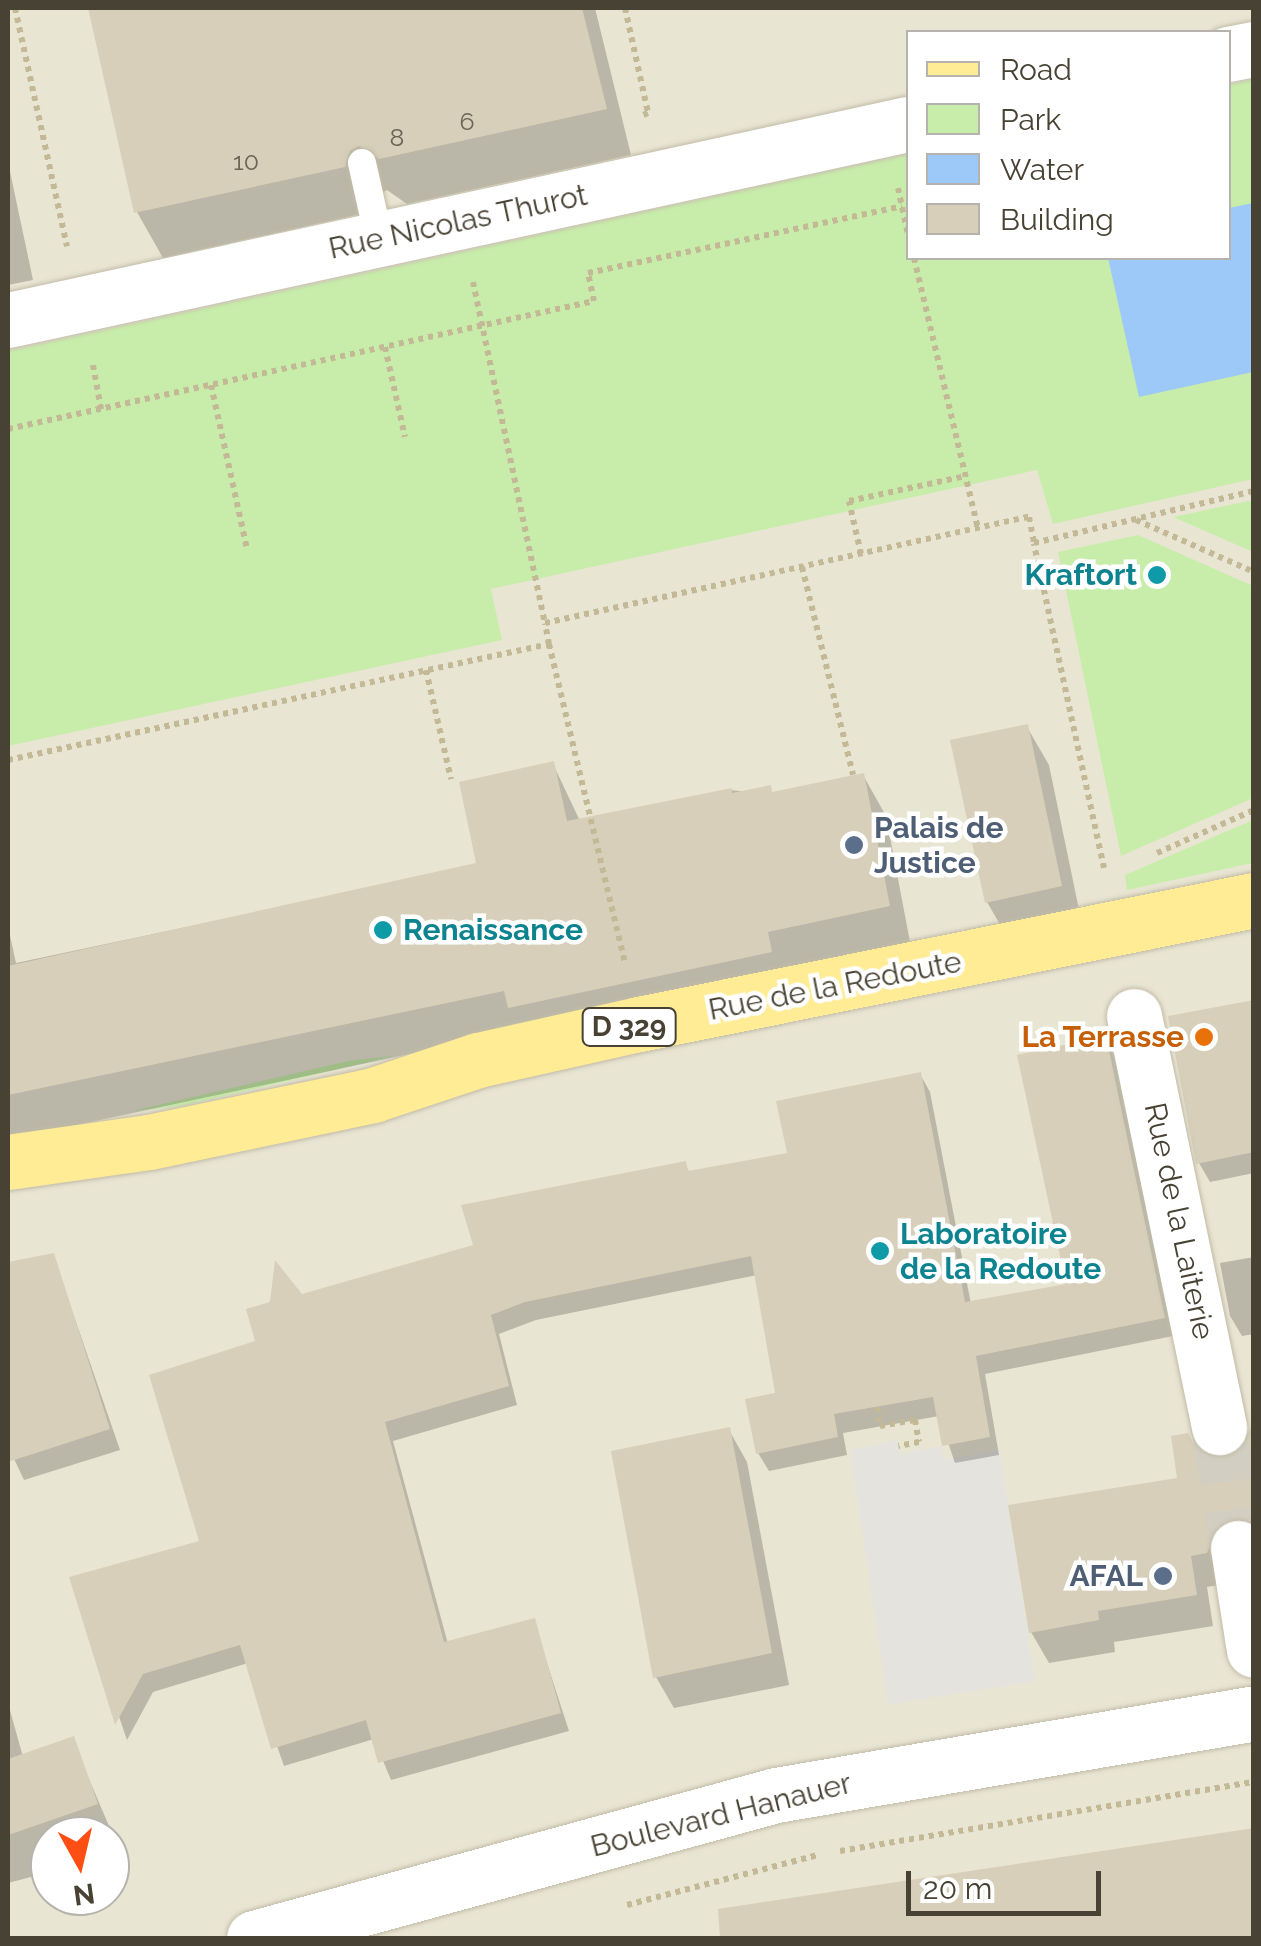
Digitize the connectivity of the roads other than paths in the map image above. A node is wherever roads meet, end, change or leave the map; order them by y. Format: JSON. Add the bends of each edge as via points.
{"nodes":[{"id":1,"x":906,"y":124,"type":"edge"},
{"id":2,"x":362,"y":164,"type":"dead end"},
{"id":3,"x":379,"y":239,"type":"junction"},
{"id":4,"x":8,"y":320,"type":"edge"},
{"id":5,"x":1254,"y":900,"type":"edge"},
{"id":6,"x":1134,"y":1016,"type":"dead end"},
{"id":7,"x":8,"y":1162,"type":"edge"},
{"id":8,"x":1219,"y":1427,"type":"tunnel mouth"},
{"id":9,"x":1238,"y":1548,"type":"tunnel mouth"},
{"id":10,"x":1254,"y":1650,"type":"edge"},
{"id":11,"x":1254,"y":1713,"type":"edge"},
{"id":12,"x":254,"y":1938,"type":"edge"}],
"edges":[{"from":1,"to":3,"type":"street","name":"Rue Nicolas Thurot"},
{"from":2,"to":3,"type":"lane"},
{"from":3,"to":4,"type":"street","name":"Rue Nicolas Thurot"},
{"from":5,"to":7,"type":"main road","name":"Rue de la Redoute","number":"D 329","via":[[639,1024],[478,1060],[373,1095],[150,1142]]},
{"from":6,"to":8,"type":"street","name":"Rue de la Laiterie"},
{"from":9,"to":10,"type":"street"},
{"from":11,"to":12,"type":"street","name":"Boulevard Hanauer","via":[[776,1796]]}]}
